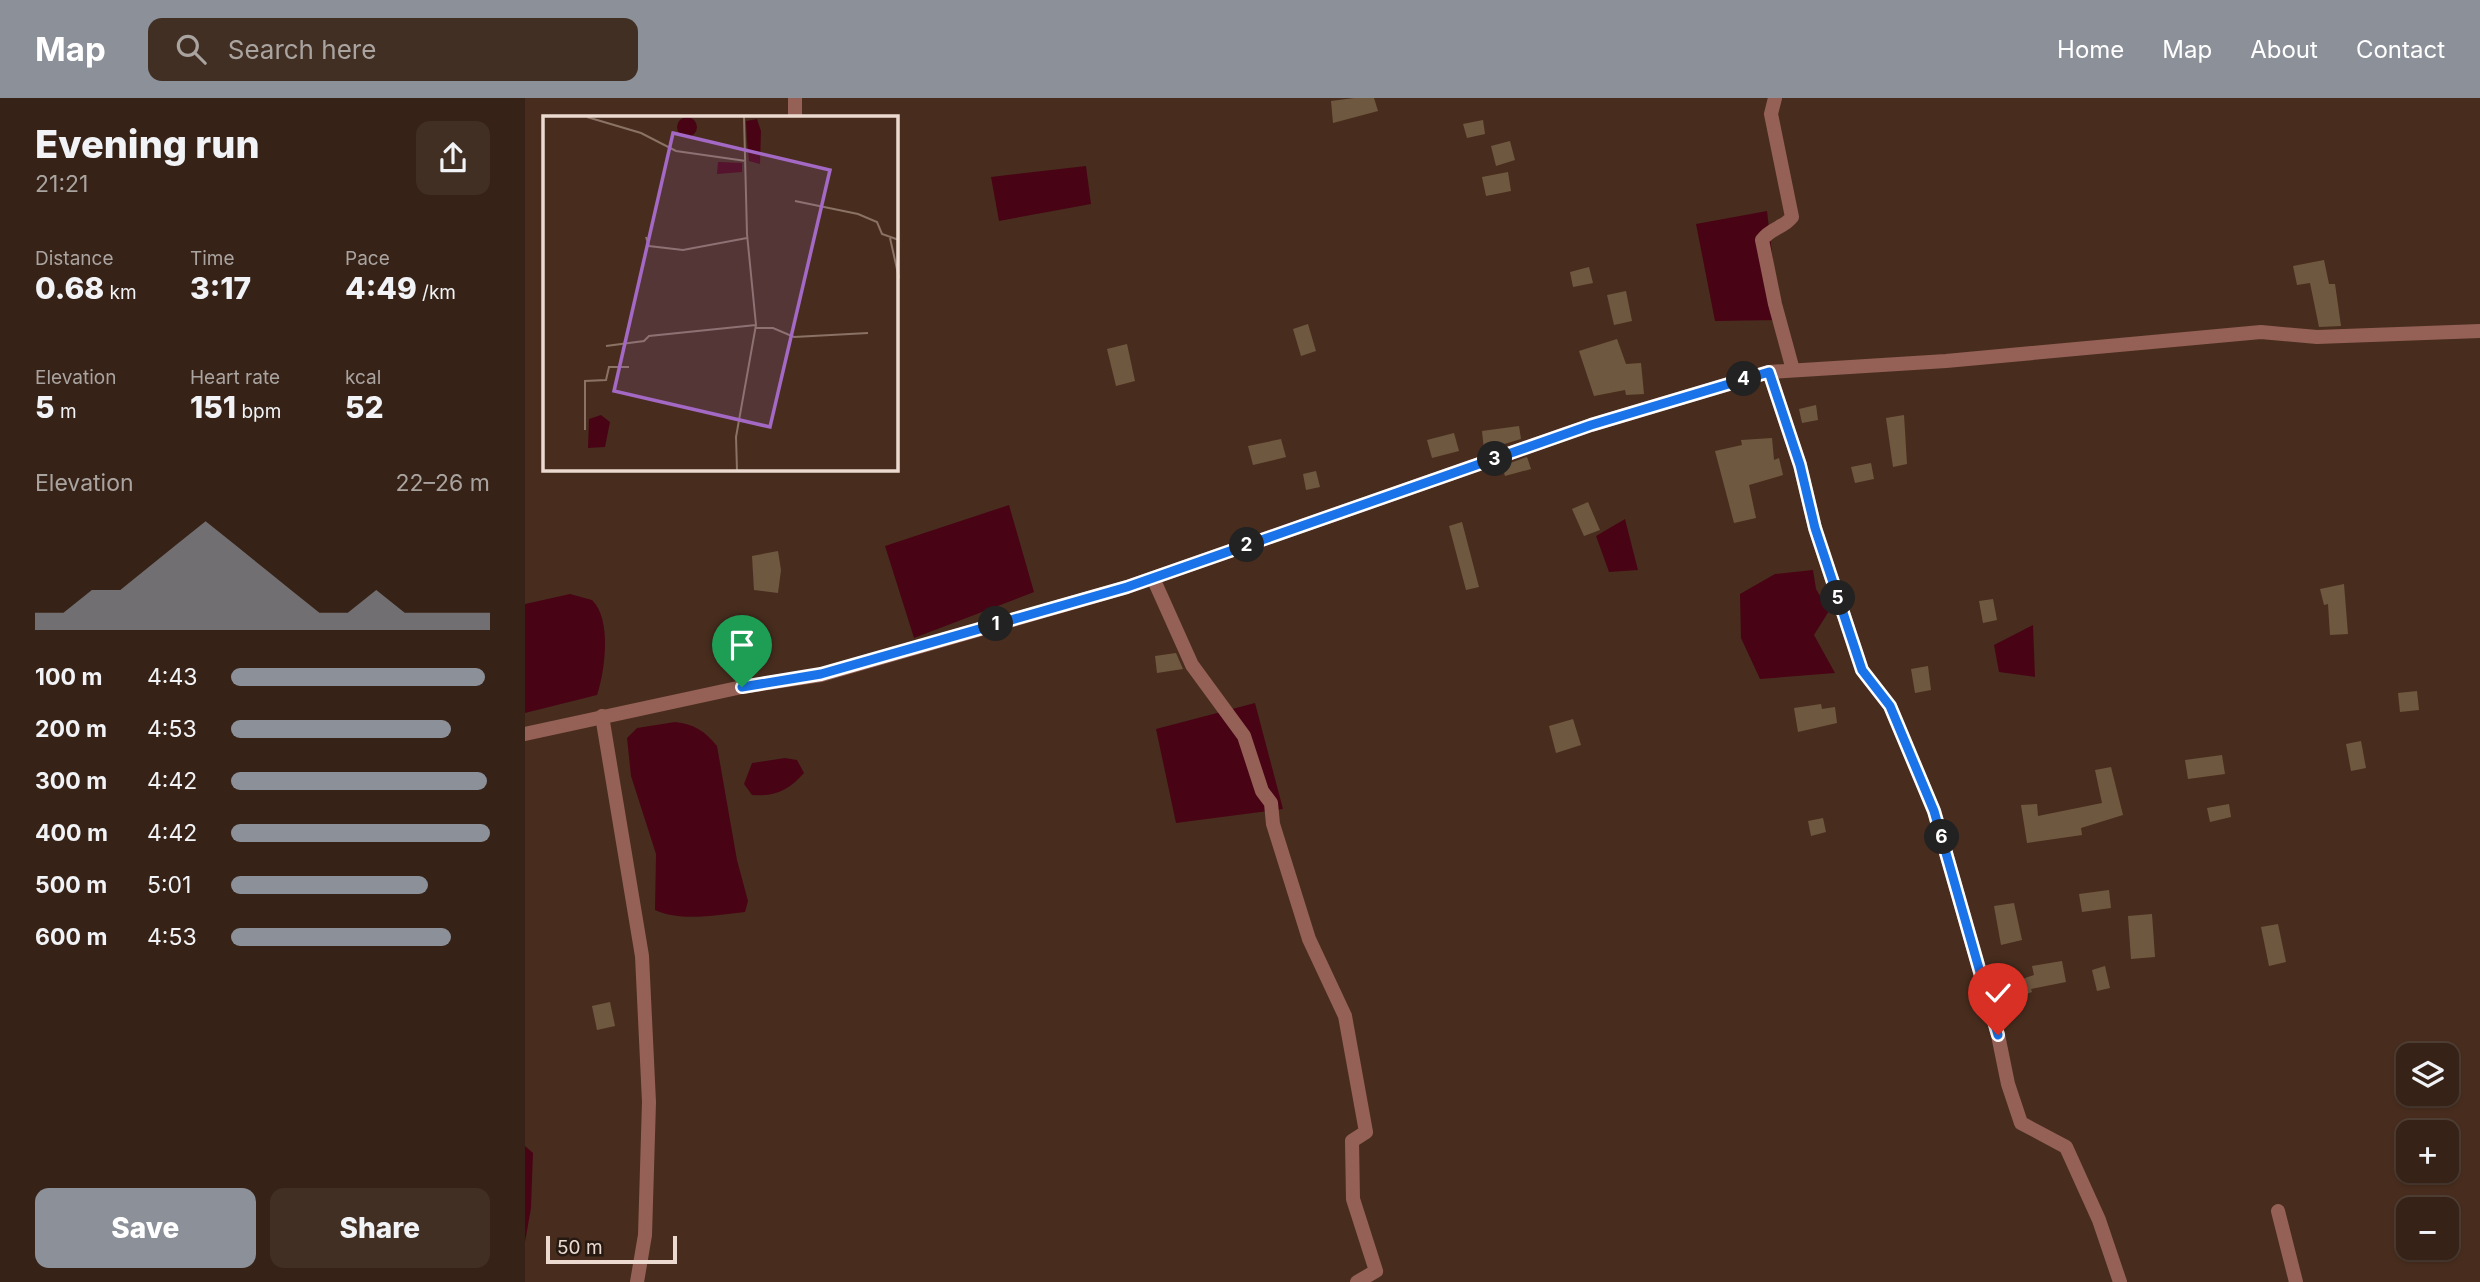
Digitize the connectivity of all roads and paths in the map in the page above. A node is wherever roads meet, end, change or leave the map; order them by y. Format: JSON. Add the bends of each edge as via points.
{"nodes":[{"id":1,"x":795,"y":98,"type":"edge"},
{"id":2,"x":1775,"y":98,"type":"edge"},
{"id":3,"x":795,"y":116,"type":"edge"},
{"id":4,"x":2480,"y":331,"type":"edge"},
{"id":5,"x":1793,"y":370,"type":"junction"},
{"id":6,"x":1769,"y":372,"type":"junction"},
{"id":7,"x":1153,"y":578,"type":"junction"},
{"id":8,"x":602,"y":716,"type":"junction"},
{"id":9,"x":525,"y":734,"type":"edge"},
{"id":10,"x":2279,"y":1211,"type":"dead end"},
{"id":11,"x":637,"y":1282,"type":"edge"},
{"id":12,"x":1357,"y":1282,"type":"edge"},
{"id":13,"x":2120,"y":1282,"type":"edge"},
{"id":14,"x":2296,"y":1282,"type":"edge"}],
"edges":[{"from":1,"to":3,"type":"street"},
{"from":2,"to":5,"type":"street","via":[[1771,114],[1792,217],[1762,240]]},
{"from":4,"to":5,"type":"street","via":[[2317,337],[2261,332]]},
{"from":5,"to":6,"type":"street"},
{"from":6,"to":7,"type":"street","via":[[1591,425]]},
{"from":6,"to":13,"type":"street","via":[[1862,670],[1890,706],[1934,811],[2021,1124],[2066,1147],[2099,1220]]},
{"from":7,"to":8,"type":"street","via":[[821,674]]},
{"from":7,"to":12,"type":"street","via":[[1192,665],[1244,736],[1262,791],[1271,803],[1273,824],[1309,939],[1345,1016],[1366,1132],[1352,1141],[1353,1199],[1376,1271]]},
{"from":8,"to":9,"type":"street"},
{"from":8,"to":11,"type":"street","via":[[642,956],[649,1102],[645,1235]]},
{"from":10,"to":14,"type":"street"}]}
